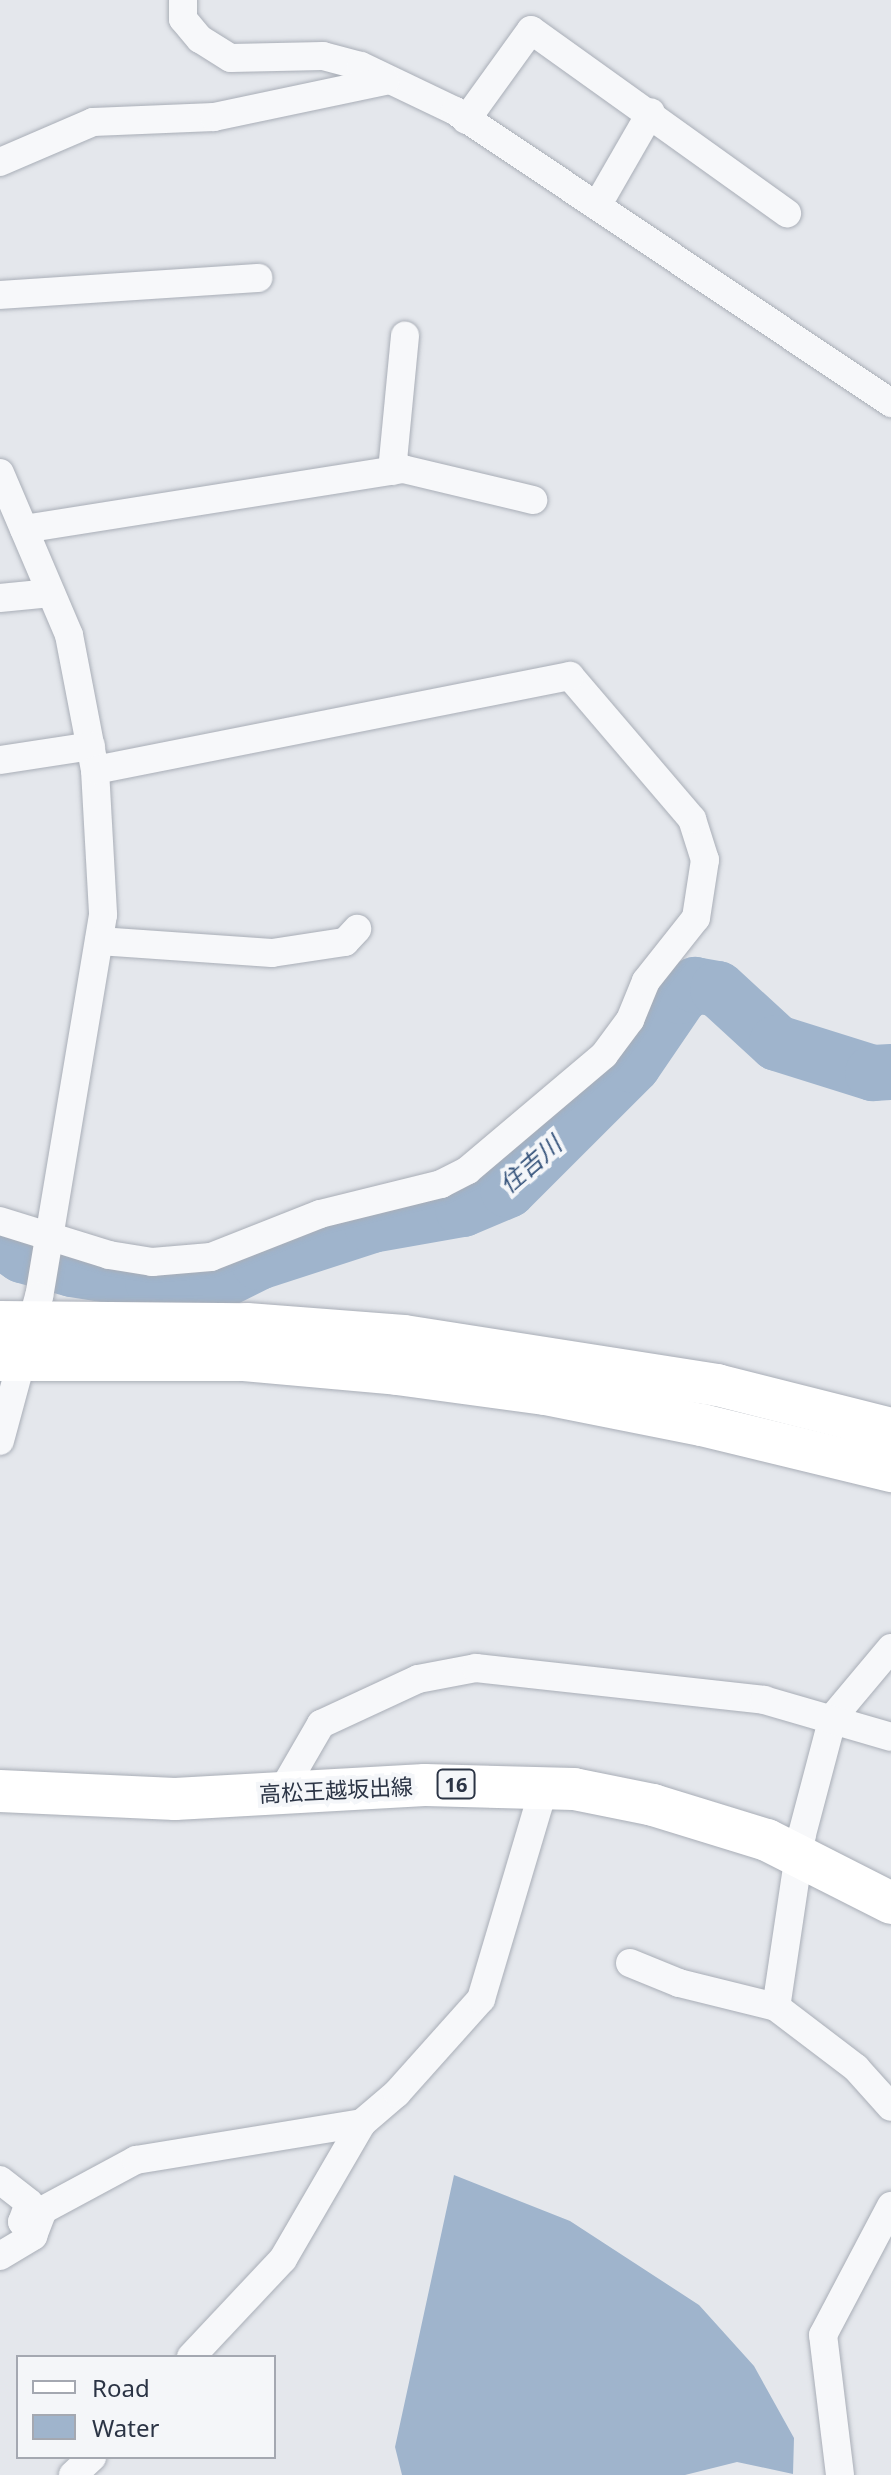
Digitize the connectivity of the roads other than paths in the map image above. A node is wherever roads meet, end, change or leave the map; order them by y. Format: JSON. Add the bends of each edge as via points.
{"nodes":[{"id":1,"x":183,"y":0,"type":"edge"},
{"id":2,"x":385,"y":81,"type":"junction"},
{"id":3,"x":651,"y":112,"type":"junction"},
{"id":4,"x":466,"y":120,"type":"junction"},
{"id":5,"x":0,"y":162,"type":"edge"},
{"id":6,"x":597,"y":206,"type":"junction"},
{"id":7,"x":787,"y":213,"type":"dead end"},
{"id":8,"x":258,"y":278,"type":"dead end"},
{"id":9,"x":0,"y":295,"type":"edge"},
{"id":10,"x":405,"y":336,"type":"dead end"},
{"id":11,"x":891,"y":403,"type":"edge"},
{"id":12,"x":392,"y":471,"type":"junction"},
{"id":13,"x":0,"y":475,"type":"edge"},
{"id":14,"x":533,"y":500,"type":"dead end"},
{"id":15,"x":24,"y":529,"type":"junction"},
{"id":16,"x":51,"y":593,"type":"junction"},
{"id":17,"x":0,"y":598,"type":"edge"},
{"id":18,"x":93,"y":758,"type":"junction"},
{"id":19,"x":0,"y":760,"type":"edge"},
{"id":20,"x":357,"y":929,"type":"dead end"},
{"id":21,"x":99,"y":941,"type":"junction"},
{"id":22,"x":0,"y":1221,"type":"edge"},
{"id":23,"x":47,"y":1244,"type":"junction"},
{"id":24,"x":16,"y":1321,"type":"edge"},
{"id":25,"x":10,"y":1360,"type":"edge"},
{"id":26,"x":891,"y":1429,"type":"edge"},
{"id":27,"x":0,"y":1441,"type":"edge"},
{"id":28,"x":891,"y":1471,"type":"edge"},
{"id":29,"x":891,"y":1648,"type":"edge"},
{"id":30,"x":833,"y":1717,"type":"junction"},
{"id":31,"x":891,"y":1737,"type":"edge"},
{"id":32,"x":544,"y":1787,"type":"junction"},
{"id":33,"x":0,"y":1791,"type":"edge"},
{"id":34,"x":281,"y":1793,"type":"junction"},
{"id":35,"x":803,"y":1857,"type":"junction"},
{"id":36,"x":891,"y":1903,"type":"edge"},
{"id":37,"x":630,"y":1963,"type":"dead end"},
{"id":38,"x":776,"y":2007,"type":"junction"},
{"id":39,"x":891,"y":2107,"type":"edge"},
{"id":40,"x":362,"y":2123,"type":"junction"},
{"id":41,"x":0,"y":2180,"type":"edge"},
{"id":42,"x":891,"y":2206,"type":"edge"},
{"id":43,"x":33,"y":2236,"type":"junction"},
{"id":44,"x":0,"y":2256,"type":"edge"},
{"id":45,"x":193,"y":2355,"type":"edge"},
{"id":46,"x":90,"y":2459,"type":"edge"},
{"id":47,"x":73,"y":2475,"type":"edge"},
{"id":48,"x":840,"y":2475,"type":"edge"}],
"edges":[{"from":1,"to":2,"type":"street","via":[[183,19],[200,39],[231,58],[323,56],[361,66]]},
{"from":2,"to":4,"type":"street"},
{"from":2,"to":5,"type":"street","via":[[214,117],[93,122]]},
{"from":3,"to":4,"type":"street","via":[[531,30]]},
{"from":3,"to":6,"type":"street"},
{"from":3,"to":7,"type":"street"},
{"from":4,"to":6,"type":"street"},
{"from":6,"to":11,"type":"street"},
{"from":8,"to":9,"type":"street"},
{"from":10,"to":12,"type":"street"},
{"from":12,"to":14,"type":"street"},
{"from":12,"to":15,"type":"street"},
{"from":13,"to":15,"type":"street"},
{"from":15,"to":16,"type":"street"},
{"from":16,"to":17,"type":"street"},
{"from":16,"to":18,"type":"street","via":[[69,635]]},
{"from":18,"to":19,"type":"street"},
{"from":18,"to":21,"type":"street","via":[[103,915]]},
{"from":18,"to":23,"type":"street","via":[[570,676],[692,819],[705,860],[696,918],[646,981],[630,1020],[604,1055],[468,1170],[441,1184],[320,1214],[211,1257],[152,1262]]},
{"from":20,"to":21,"type":"street","via":[[345,942],[272,953]]},
{"from":21,"to":23,"type":"street"},
{"from":22,"to":23,"type":"street"},
{"from":23,"to":24,"type":"street","via":[[42,1278]]},
{"from":24,"to":25,"type":"street"},
{"from":24,"to":26,"type":"main road","via":[[247,1324],[404,1336],[717,1385]]},
{"from":25,"to":27,"type":"street"},
{"from":25,"to":28,"type":"main road","via":[[244,1360],[397,1374],[688,1422]]},
{"from":29,"to":30,"type":"street"},
{"from":30,"to":31,"type":"street"},
{"from":30,"to":34,"type":"street","via":[[764,1700],[476,1668],[418,1679],[321,1724]]},
{"from":30,"to":35,"type":"street","via":[[802,1834]]},
{"from":32,"to":34,"type":"main road","name":"高松王越坂出線","number":"16","via":[[425,1785]]},
{"from":32,"to":35,"type":"main road","name":"高松王越坂出線","number":"16","via":[[653,1805],[767,1840]]},
{"from":32,"to":40,"type":"street","via":[[481,1999],[397,2093]]},
{"from":33,"to":34,"type":"main road","name":"高松王越坂出線","number":"16","via":[[112,1798]]},
{"from":35,"to":36,"type":"main road","name":"高松王越坂出線","number":"16"},
{"from":35,"to":38,"type":"street"},
{"from":37,"to":38,"type":"street","via":[[679,1983]]},
{"from":38,"to":39,"type":"street","via":[[856,2068]]},
{"from":40,"to":43,"type":"street","via":[[136,2160],[43,2210]]},
{"from":40,"to":45,"type":"street","via":[[283,2259]]},
{"from":41,"to":43,"type":"street","via":[[29,2203],[22,2222]]},
{"from":42,"to":48,"type":"street","via":[[823,2335]]},
{"from":43,"to":44,"type":"street"},
{"from":46,"to":47,"type":"street"}]}
